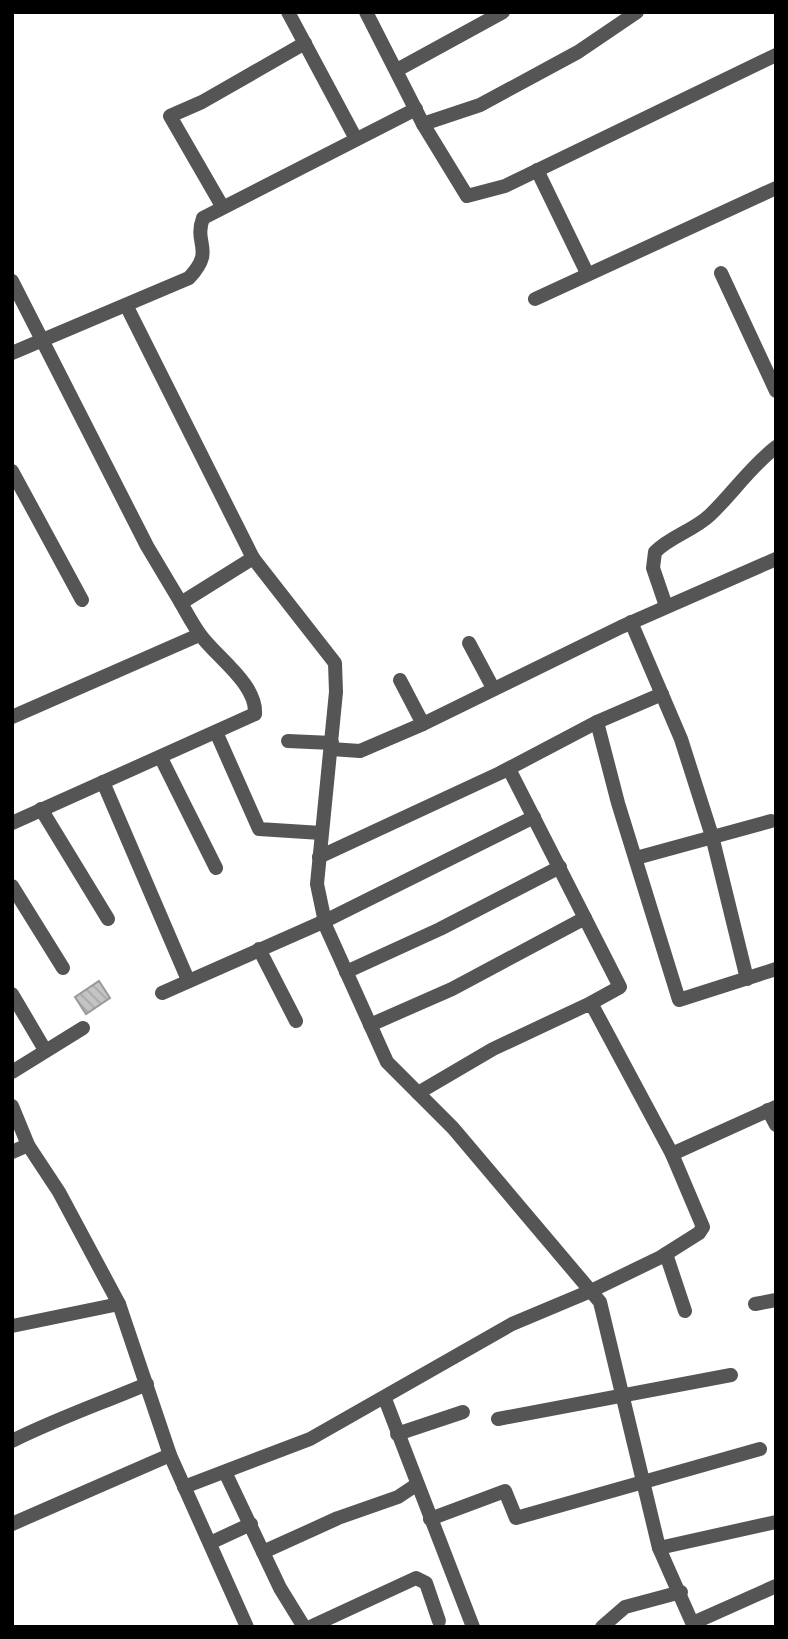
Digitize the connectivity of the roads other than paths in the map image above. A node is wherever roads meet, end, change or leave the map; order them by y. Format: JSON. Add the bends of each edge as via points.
{"nodes":[{"id":1,"x":288,"y":12,"type":"edge"},
{"id":2,"x":366,"y":12,"type":"edge"},
{"id":3,"x":503,"y":12,"type":"edge"},
{"id":4,"x":637,"y":12,"type":"edge"},
{"id":5,"x":304,"y":43,"type":"junction"},
{"id":6,"x":776,"y":55,"type":"edge"},
{"id":7,"x":397,"y":70,"type":"junction"},
{"id":8,"x":416,"y":109,"type":"junction"},
{"id":9,"x":423,"y":124,"type":"junction"},
{"id":10,"x":356,"y":139,"type":"junction"},
{"id":11,"x":537,"y":170,"type":"junction"},
{"id":12,"x":776,"y":188,"type":"edge"},
{"id":13,"x":222,"y":206,"type":"junction"},
{"id":14,"x":721,"y":273,"type":"dead end"},
{"id":15,"x":586,"y":274,"type":"junction"},
{"id":16,"x":12,"y":281,"type":"edge"},
{"id":17,"x":535,"y":299,"type":"dead end"},
{"id":18,"x":127,"y":307,"type":"junction"},
{"id":19,"x":41,"y":340,"type":"junction"},
{"id":20,"x":12,"y":353,"type":"edge"},
{"id":21,"x":774,"y":384,"type":"edge"},
{"id":22,"x":776,"y":447,"type":"edge"},
{"id":23,"x":12,"y":471,"type":"edge"},
{"id":24,"x":253,"y":558,"type":"junction"},
{"id":25,"x":776,"y":559,"type":"edge"},
{"id":26,"x":82,"y":600,"type":"dead end"},
{"id":27,"x":181,"y":603,"type":"junction"},
{"id":28,"x":666,"y":606,"type":"junction"},
{"id":29,"x":631,"y":622,"type":"junction"},
{"id":30,"x":199,"y":635,"type":"junction"},
{"id":31,"x":469,"y":643,"type":"dead end"},
{"id":32,"x":400,"y":680,"type":"dead end"},
{"id":33,"x":493,"y":688,"type":"junction"},
{"id":34,"x":662,"y":694,"type":"junction"},
{"id":35,"x":12,"y":717,"type":"edge"},
{"id":36,"x":597,"y":722,"type":"junction"},
{"id":37,"x":423,"y":724,"type":"junction"},
{"id":38,"x":216,"y":732,"type":"junction"},
{"id":39,"x":288,"y":741,"type":"dead end"},
{"id":40,"x":332,"y":746,"type":"junction"},
{"id":41,"x":161,"y":758,"type":"junction"},
{"id":42,"x":509,"y":769,"type":"junction"},
{"id":43,"x":103,"y":782,"type":"junction"},
{"id":44,"x":41,"y":809,"type":"junction"},
{"id":45,"x":534,"y":817,"type":"junction"},
{"id":46,"x":771,"y":821,"type":"dead end"},
{"id":47,"x":12,"y":822,"type":"edge"},
{"id":48,"x":321,"y":833,"type":"junction"},
{"id":49,"x":712,"y":836,"type":"junction"},
{"id":50,"x":319,"y":857,"type":"junction"},
{"id":51,"x":636,"y":858,"type":"junction"},
{"id":52,"x":560,"y":867,"type":"junction"},
{"id":53,"x":216,"y":868,"type":"dead end"},
{"id":54,"x":12,"y":886,"type":"edge"},
{"id":55,"x":586,"y":918,"type":"junction"},
{"id":56,"x":108,"y":919,"type":"dead end"},
{"id":57,"x":325,"y":921,"type":"junction"},
{"id":58,"x":259,"y":949,"type":"junction"},
{"id":59,"x":63,"y":968,"type":"dead end"},
{"id":60,"x":776,"y":969,"type":"edge"},
{"id":61,"x":346,"y":972,"type":"junction"},
{"id":62,"x":747,"y":979,"type":"junction"},
{"id":63,"x":188,"y":980,"type":"junction"},
{"id":64,"x":162,"y":993,"type":"dead end"},
{"id":65,"x":12,"y":994,"type":"edge"},
{"id":66,"x":591,"y":1003,"type":"junction"},
{"id":67,"x":296,"y":1021,"type":"dead end"},
{"id":68,"x":370,"y":1025,"type":"junction"},
{"id":69,"x":83,"y":1028,"type":"dead end"},
{"id":70,"x":46,"y":1051,"type":"junction"},
{"id":71,"x":12,"y":1072,"type":"edge"},
{"id":72,"x":418,"y":1093,"type":"junction"},
{"id":73,"x":12,"y":1106,"type":"edge"},
{"id":74,"x":772,"y":1108,"type":"edge"},
{"id":75,"x":776,"y":1125,"type":"edge"},
{"id":76,"x":29,"y":1145,"type":"junction"},
{"id":77,"x":12,"y":1152,"type":"edge"},
{"id":78,"x":672,"y":1154,"type":"junction"},
{"id":79,"x":666,"y":1254,"type":"junction"},
{"id":80,"x":593,"y":1290,"type":"junction"},
{"id":81,"x":776,"y":1300,"type":"edge"},
{"id":82,"x":119,"y":1304,"type":"junction"},
{"id":83,"x":755,"y":1304,"type":"dead end"},
{"id":84,"x":685,"y":1311,"type":"dead end"},
{"id":85,"x":12,"y":1326,"type":"edge"},
{"id":86,"x":731,"y":1375,"type":"dead end"},
{"id":87,"x":147,"y":1384,"type":"junction"},
{"id":88,"x":620,"y":1395,"type":"junction"},
{"id":89,"x":385,"y":1399,"type":"junction"},
{"id":90,"x":463,"y":1412,"type":"dead end"},
{"id":91,"x":498,"y":1419,"type":"dead end"},
{"id":92,"x":397,"y":1434,"type":"junction"},
{"id":93,"x":12,"y":1441,"type":"edge"},
{"id":94,"x":760,"y":1449,"type":"dead end"},
{"id":95,"x":170,"y":1455,"type":"junction"},
{"id":96,"x":225,"y":1472,"type":"junction"},
{"id":97,"x":642,"y":1483,"type":"junction"},
{"id":98,"x":416,"y":1485,"type":"junction"},
{"id":99,"x":184,"y":1487,"type":"junction"},
{"id":100,"x":430,"y":1519,"type":"junction"},
{"id":101,"x":776,"y":1522,"type":"edge"},
{"id":102,"x":12,"y":1524,"type":"edge"},
{"id":103,"x":251,"y":1524,"type":"junction"},
{"id":104,"x":210,"y":1543,"type":"junction"},
{"id":105,"x":659,"y":1548,"type":"junction"},
{"id":106,"x":263,"y":1552,"type":"junction"},
{"id":107,"x":776,"y":1586,"type":"edge"},
{"id":108,"x":681,"y":1592,"type":"junction"},
{"id":109,"x":439,"y":1622,"type":"dead end"},
{"id":110,"x":694,"y":1625,"type":"edge"},
{"id":111,"x":247,"y":1627,"type":"edge"},
{"id":112,"x":304,"y":1627,"type":"edge"},
{"id":113,"x":310,"y":1627,"type":"edge"},
{"id":114,"x":473,"y":1627,"type":"edge"},
{"id":115,"x":602,"y":1627,"type":"edge"}],
"edges":[{"from":1,"to":5,"type":"street"},
{"from":2,"to":7,"type":"street"},
{"from":3,"to":7,"type":"street"},
{"from":4,"to":9,"type":"street","via":[[578,52],[481,105]]},
{"from":5,"to":10,"type":"street"},
{"from":5,"to":13,"type":"street","via":[[170,116]]},
{"from":6,"to":11,"type":"street"},
{"from":7,"to":8,"type":"street"},
{"from":8,"to":9,"type":"street"},
{"from":8,"to":10,"type":"street"},
{"from":9,"to":11,"type":"street","via":[[467,196],[505,186]]},
{"from":10,"to":13,"type":"street"},
{"from":11,"to":15,"type":"street"},
{"from":12,"to":15,"type":"street"},
{"from":13,"to":18,"type":"street","via":[[203,218],[199,227],[205,250],[201,265],[189,278]]},
{"from":14,"to":21,"type":"street"},
{"from":15,"to":17,"type":"street"},
{"from":16,"to":19,"type":"street"},
{"from":18,"to":19,"type":"street"},
{"from":18,"to":24,"type":"street"},
{"from":19,"to":20,"type":"street"},
{"from":19,"to":27,"type":"street"},
{"from":22,"to":28,"type":"street","via":[[710,515],[655,552],[653,568]]},
{"from":23,"to":26,"type":"street"},
{"from":24,"to":27,"type":"street"},
{"from":24,"to":40,"type":"street","via":[[335,663]]},
{"from":25,"to":28,"type":"street"},
{"from":27,"to":30,"type":"street"},
{"from":28,"to":29,"type":"street"},
{"from":29,"to":33,"type":"street"},
{"from":29,"to":34,"type":"street"},
{"from":30,"to":35,"type":"street"},
{"from":30,"to":38,"type":"street","via":[[245,686],[255,706],[255,715]]},
{"from":31,"to":33,"type":"street"},
{"from":32,"to":37,"type":"street"},
{"from":33,"to":37,"type":"street"},
{"from":34,"to":36,"type":"street"},
{"from":34,"to":49,"type":"street"},
{"from":36,"to":42,"type":"street"},
{"from":36,"to":51,"type":"street"},
{"from":37,"to":40,"type":"street","via":[[360,751]]},
{"from":38,"to":41,"type":"street"},
{"from":38,"to":48,"type":"street","via":[[259,828]]},
{"from":39,"to":40,"type":"street"},
{"from":40,"to":48,"type":"street"},
{"from":41,"to":43,"type":"street"},
{"from":41,"to":53,"type":"street"},
{"from":42,"to":45,"type":"street"},
{"from":42,"to":50,"type":"street"},
{"from":43,"to":44,"type":"street"},
{"from":43,"to":63,"type":"street"},
{"from":44,"to":47,"type":"street"},
{"from":44,"to":56,"type":"street"},
{"from":45,"to":52,"type":"street"},
{"from":45,"to":57,"type":"street"},
{"from":46,"to":49,"type":"street"},
{"from":48,"to":50,"type":"street"},
{"from":49,"to":51,"type":"street"},
{"from":49,"to":62,"type":"street"},
{"from":50,"to":57,"type":"street","via":[[317,884]]},
{"from":51,"to":62,"type":"street","via":[[679,1000]]},
{"from":52,"to":55,"type":"street"},
{"from":52,"to":61,"type":"street"},
{"from":54,"to":59,"type":"street"},
{"from":55,"to":66,"type":"street","via":[[620,987]]},
{"from":55,"to":68,"type":"street","via":[[452,989]]},
{"from":57,"to":58,"type":"street"},
{"from":57,"to":61,"type":"street"},
{"from":58,"to":63,"type":"street"},
{"from":58,"to":67,"type":"street"},
{"from":60,"to":62,"type":"street"},
{"from":61,"to":68,"type":"street"},
{"from":63,"to":64,"type":"street"},
{"from":65,"to":70,"type":"street"},
{"from":66,"to":72,"type":"street","via":[[493,1049]]},
{"from":66,"to":78,"type":"street"},
{"from":68,"to":72,"type":"street","via":[[387,1062]]},
{"from":69,"to":70,"type":"street"},
{"from":70,"to":71,"type":"street"},
{"from":72,"to":80,"type":"street"},
{"from":73,"to":76,"type":"street"},
{"from":74,"to":75,"type":"street"},
{"from":74,"to":78,"type":"street"},
{"from":76,"to":77,"type":"street"},
{"from":76,"to":82,"type":"street"},
{"from":78,"to":79,"type":"street","via":[[703,1227]]},
{"from":79,"to":80,"type":"street"},
{"from":79,"to":84,"type":"street"},
{"from":80,"to":88,"type":"street","via":[[600,1303]]},
{"from":80,"to":89,"type":"street","via":[[512,1324]]},
{"from":81,"to":83,"type":"street"},
{"from":82,"to":85,"type":"street"},
{"from":82,"to":87,"type":"street"},
{"from":86,"to":88,"type":"street"},
{"from":87,"to":93,"type":"street"},
{"from":87,"to":95,"type":"street"},
{"from":88,"to":91,"type":"street"},
{"from":88,"to":97,"type":"street"},
{"from":89,"to":92,"type":"street"},
{"from":89,"to":96,"type":"street","via":[[310,1439]]},
{"from":90,"to":92,"type":"street"},
{"from":92,"to":98,"type":"street"},
{"from":94,"to":97,"type":"street"},
{"from":95,"to":99,"type":"street"},
{"from":95,"to":102,"type":"street"},
{"from":96,"to":99,"type":"street"},
{"from":96,"to":103,"type":"street"},
{"from":97,"to":100,"type":"street","via":[[516,1518],[505,1491]]},
{"from":97,"to":105,"type":"street"},
{"from":98,"to":100,"type":"street"},
{"from":98,"to":106,"type":"street","via":[[398,1497]]},
{"from":99,"to":104,"type":"street"},
{"from":100,"to":114,"type":"street"},
{"from":101,"to":105,"type":"street"},
{"from":103,"to":104,"type":"street"},
{"from":103,"to":106,"type":"street"},
{"from":104,"to":111,"type":"street"},
{"from":105,"to":108,"type":"street"},
{"from":106,"to":112,"type":"street"},
{"from":107,"to":110,"type":"street"},
{"from":108,"to":110,"type":"street"},
{"from":108,"to":115,"type":"street","via":[[625,1608]]},
{"from":109,"to":113,"type":"street","via":[[426,1583],[416,1578]]}]}
